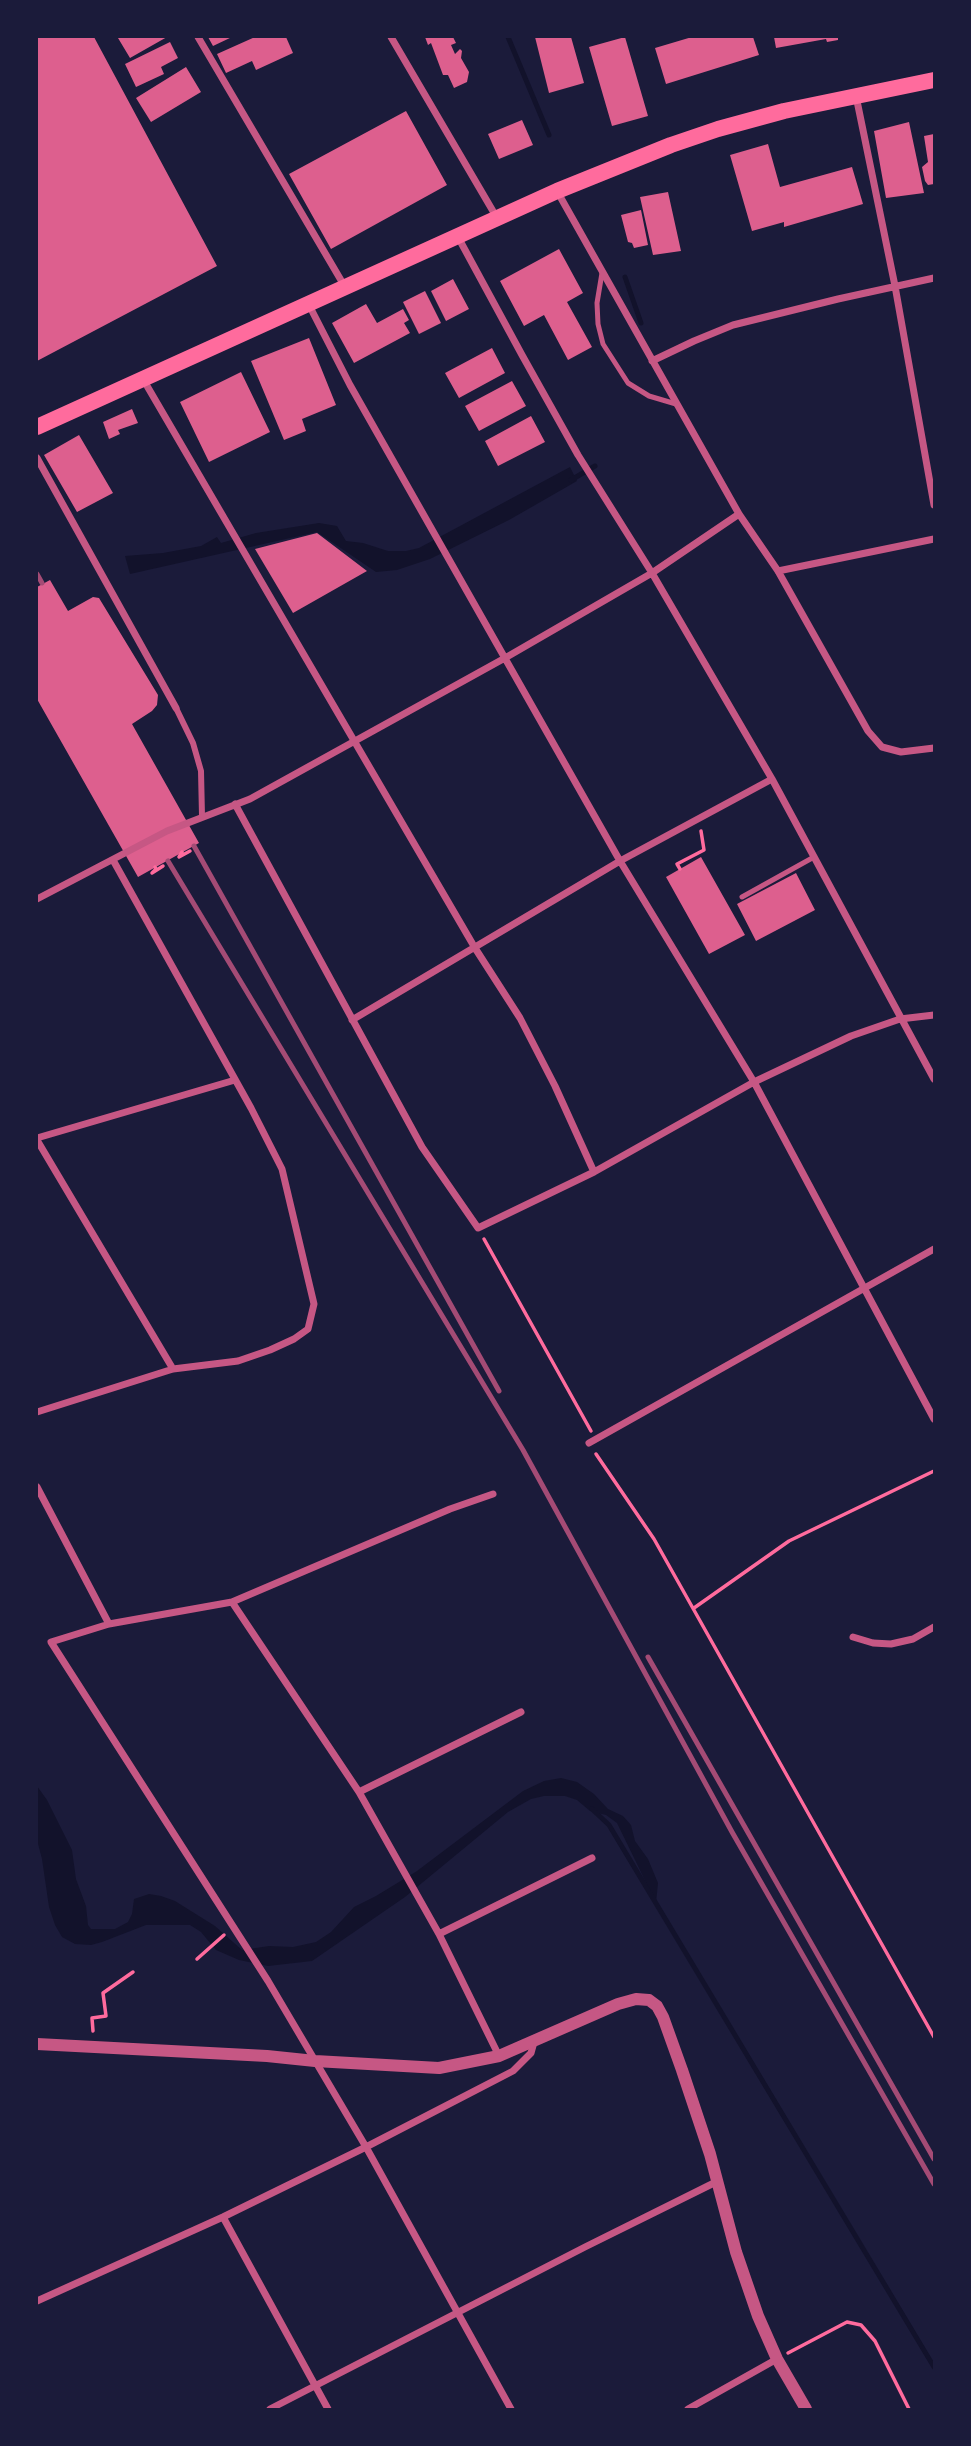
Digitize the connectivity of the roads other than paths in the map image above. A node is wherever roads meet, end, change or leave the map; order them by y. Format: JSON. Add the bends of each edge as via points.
{"nodes":[{"id":1,"x":198,"y":37,"type":"edge"},
{"id":2,"x":391,"y":37,"type":"edge"},
{"id":3,"x":934,"y":80,"type":"edge"},
{"id":4,"x":856,"y":95,"type":"junction"},
{"id":5,"x":557,"y":191,"type":"junction"},
{"id":6,"x":497,"y":218,"type":"junction"},
{"id":7,"x":458,"y":236,"type":"junction"},
{"id":8,"x":602,"y":273,"type":"junction"},
{"id":9,"x":934,"y":278,"type":"edge"},
{"id":10,"x":895,"y":286,"type":"junction"},
{"id":11,"x":345,"y":287,"type":"junction"},
{"id":12,"x":309,"y":304,"type":"junction"},
{"id":13,"x":652,"y":361,"type":"junction"},
{"id":14,"x":143,"y":379,"type":"junction"},
{"id":15,"x":676,"y":404,"type":"junction"},
{"id":16,"x":37,"y":427,"type":"edge"},
{"id":17,"x":37,"y":458,"type":"edge"},
{"id":18,"x":934,"y":505,"type":"edge"},
{"id":19,"x":739,"y":514,"type":"junction"},
{"id":20,"x":934,"y":539,"type":"edge"},
{"id":21,"x":778,"y":570,"type":"junction"},
{"id":22,"x":652,"y":573,"type":"junction"},
{"id":23,"x":505,"y":657,"type":"junction"},
{"id":24,"x":176,"y":708,"type":"joint"},
{"id":25,"x":355,"y":741,"type":"junction"},
{"id":26,"x":934,"y":748,"type":"edge"},
{"id":27,"x":772,"y":779,"type":"junction"},
{"id":28,"x":235,"y":804,"type":"junction"},
{"id":29,"x":202,"y":816,"type":"junction"},
{"id":30,"x":814,"y":857,"type":"junction"},
{"id":31,"x":113,"y":860,"type":"junction"},
{"id":32,"x":620,"y":861,"type":"junction"},
{"id":33,"x":742,"y":897,"type":"dead end"},
{"id":34,"x":37,"y":899,"type":"edge"},
{"id":35,"x":475,"y":948,"type":"junction"},
{"id":36,"x":934,"y":1015,"type":"edge"},
{"id":37,"x":900,"y":1019,"type":"junction"},
{"id":38,"x":352,"y":1020,"type":"junction"},
{"id":39,"x":934,"y":1079,"type":"edge"},
{"id":40,"x":235,"y":1080,"type":"junction"},
{"id":41,"x":754,"y":1082,"type":"junction"},
{"id":42,"x":37,"y":1139,"type":"edge"},
{"id":43,"x":594,"y":1172,"type":"junction"},
{"id":44,"x":934,"y":1249,"type":"edge"},
{"id":45,"x":864,"y":1290,"type":"junction"},
{"id":46,"x":173,"y":1369,"type":"junction"},
{"id":47,"x":37,"y":1412,"type":"edge"},
{"id":48,"x":934,"y":1419,"type":"edge"},
{"id":49,"x":593,"y":1441,"type":"road end"},
{"id":50,"x":37,"y":1487,"type":"edge"},
{"id":51,"x":493,"y":1494,"type":"dead end"},
{"id":52,"x":232,"y":1602,"type":"junction"},
{"id":53,"x":109,"y":1624,"type":"junction"},
{"id":54,"x":934,"y":1628,"type":"edge"},
{"id":55,"x":853,"y":1637,"type":"dead end"},
{"id":56,"x":521,"y":1712,"type":"dead end"},
{"id":57,"x":359,"y":1793,"type":"junction"},
{"id":58,"x":592,"y":1858,"type":"dead end"},
{"id":59,"x":439,"y":1934,"type":"junction"},
{"id":60,"x":534,"y":2042,"type":"junction"},
{"id":61,"x":37,"y":2045,"type":"edge"},
{"id":62,"x":499,"y":2056,"type":"junction"},
{"id":63,"x":315,"y":2062,"type":"junction"},
{"id":64,"x":366,"y":2147,"type":"junction"},
{"id":65,"x":718,"y":2181,"type":"junction"},
{"id":66,"x":223,"y":2217,"type":"junction"},
{"id":67,"x":37,"y":2301,"type":"edge"},
{"id":68,"x":457,"y":2314,"type":"junction"},
{"id":69,"x":777,"y":2359,"type":"junction"},
{"id":70,"x":316,"y":2386,"type":"junction"},
{"id":71,"x":270,"y":2409,"type":"edge"},
{"id":72,"x":328,"y":2409,"type":"edge"},
{"id":73,"x":511,"y":2409,"type":"edge"},
{"id":74,"x":688,"y":2409,"type":"edge"},
{"id":75,"x":806,"y":2409,"type":"edge"}],
"edges":[{"from":1,"to":11,"type":"street"},
{"from":2,"to":6,"type":"street"},
{"from":3,"to":4,"type":"main road"},
{"from":4,"to":5,"type":"main road","via":[[718,129]]},
{"from":4,"to":10,"type":"street"},
{"from":5,"to":6,"type":"main road"},
{"from":5,"to":8,"type":"street"},
{"from":6,"to":7,"type":"main road"},
{"from":7,"to":11,"type":"main road"},
{"from":7,"to":22,"type":"street","via":[[578,455]]},
{"from":8,"to":13,"type":"street"},
{"from":8,"to":15,"type":"lane","via":[[597,303],[603,344],[628,383]]},
{"from":9,"to":10,"type":"street"},
{"from":10,"to":13,"type":"street","via":[[775,313]]},
{"from":10,"to":18,"type":"street"},
{"from":11,"to":12,"type":"main road"},
{"from":12,"to":14,"type":"main road"},
{"from":12,"to":23,"type":"street"},
{"from":13,"to":15,"type":"street"},
{"from":14,"to":16,"type":"main road"},
{"from":14,"to":25,"type":"street"},
{"from":15,"to":19,"type":"street"},
{"from":17,"to":24,"type":"street"},
{"from":19,"to":21,"type":"street"},
{"from":19,"to":22,"type":"street"},
{"from":20,"to":21,"type":"street"},
{"from":21,"to":26,"type":"street","via":[[868,731],[882,747],[901,752]]},
{"from":22,"to":23,"type":"street"},
{"from":22,"to":27,"type":"street"},
{"from":23,"to":25,"type":"street"},
{"from":23,"to":32,"type":"street"},
{"from":24,"to":29,"type":"street","via":[[201,771]]},
{"from":25,"to":28,"type":"street"},
{"from":25,"to":35,"type":"street"},
{"from":27,"to":30,"type":"street"},
{"from":27,"to":32,"type":"street"},
{"from":28,"to":29,"type":"street"},
{"from":28,"to":38,"type":"street"},
{"from":29,"to":31,"type":"street"},
{"from":30,"to":33,"type":"lane"},
{"from":30,"to":37,"type":"street"},
{"from":31,"to":34,"type":"street"},
{"from":31,"to":40,"type":"street"},
{"from":32,"to":35,"type":"street"},
{"from":32,"to":41,"type":"street"},
{"from":35,"to":38,"type":"street"},
{"from":35,"to":43,"type":"street","via":[[539,1052]]},
{"from":36,"to":37,"type":"street"},
{"from":37,"to":39,"type":"street"},
{"from":37,"to":41,"type":"street","via":[[851,1036]]},
{"from":38,"to":43,"type":"street","via":[[422,1147],[478,1228]]},
{"from":40,"to":42,"type":"street"},
{"from":40,"to":46,"type":"street","via":[[282,1169],[312,1290],[312,1317],[308,1328],[294,1339],[238,1362]]},
{"from":41,"to":43,"type":"street"},
{"from":41,"to":45,"type":"street"},
{"from":42,"to":46,"type":"street"},
{"from":44,"to":45,"type":"street"},
{"from":45,"to":48,"type":"street"},
{"from":45,"to":49,"type":"street"},
{"from":46,"to":47,"type":"street"},
{"from":50,"to":53,"type":"street"},
{"from":51,"to":52,"type":"street"},
{"from":52,"to":53,"type":"street"},
{"from":52,"to":57,"type":"street"},
{"from":53,"to":63,"type":"street","via":[[51,1642]]},
{"from":54,"to":55,"type":"street","via":[[891,1644]]},
{"from":56,"to":57,"type":"street"},
{"from":57,"to":59,"type":"street"},
{"from":58,"to":59,"type":"street"},
{"from":59,"to":62,"type":"street"},
{"from":60,"to":62,"type":"street"},
{"from":60,"to":64,"type":"street","via":[[531,2053],[513,2071]]},
{"from":60,"to":65,"type":"street","via":[[618,2004],[636,1999],[657,2006]]},
{"from":61,"to":63,"type":"street"},
{"from":62,"to":63,"type":"street","via":[[439,2068]]},
{"from":63,"to":64,"type":"street"},
{"from":64,"to":66,"type":"street"},
{"from":64,"to":68,"type":"street"},
{"from":65,"to":68,"type":"street"},
{"from":65,"to":69,"type":"street","via":[[736,2252]]},
{"from":66,"to":67,"type":"street"},
{"from":66,"to":70,"type":"street"},
{"from":68,"to":70,"type":"street"},
{"from":68,"to":73,"type":"street"},
{"from":69,"to":74,"type":"street"},
{"from":69,"to":75,"type":"street"},
{"from":70,"to":71,"type":"street"},
{"from":70,"to":72,"type":"street"}]}
